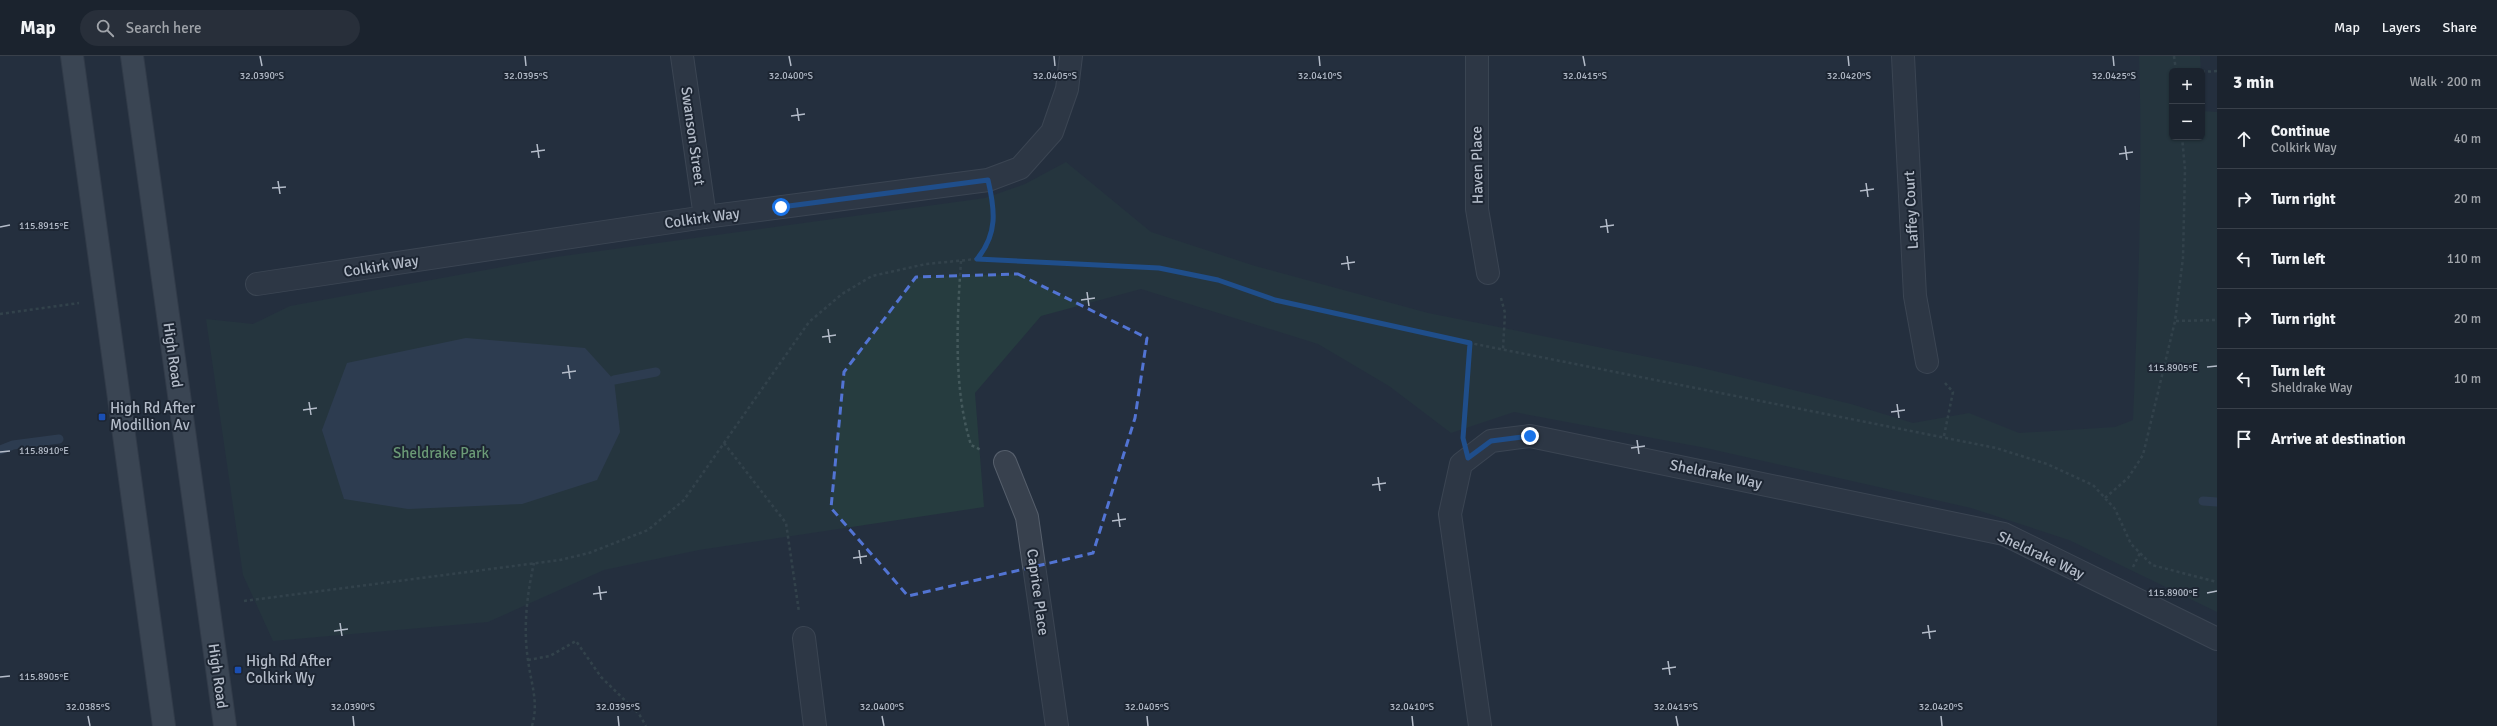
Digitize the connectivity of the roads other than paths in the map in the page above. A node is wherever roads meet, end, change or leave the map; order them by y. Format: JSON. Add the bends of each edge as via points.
{"nodes":[{"id":1,"x":72,"y":56,"type":"edge"},
{"id":2,"x":132,"y":56,"type":"edge"},
{"id":3,"x":682,"y":56,"type":"edge"},
{"id":4,"x":1071,"y":56,"type":"edge"},
{"id":5,"x":1477,"y":56,"type":"edge"},
{"id":6,"x":1903,"y":56,"type":"edge"},
{"id":7,"x":705,"y":217,"type":"junction"},
{"id":8,"x":1488,"y":273,"type":"road end"},
{"id":9,"x":257,"y":284,"type":"dead end"},
{"id":10,"x":1927,"y":362,"type":"road end"},
{"id":11,"x":1005,"y":462,"type":"road end"},
{"id":12,"x":804,"y":638,"type":"road end"},
{"id":13,"x":2217,"y":639,"type":"edge"},
{"id":14,"x":164,"y":726,"type":"edge"},
{"id":15,"x":225,"y":726,"type":"edge"},
{"id":16,"x":816,"y":726,"type":"edge"},
{"id":17,"x":1057,"y":726,"type":"edge"},
{"id":18,"x":1480,"y":726,"type":"edge"}],
"edges":[{"from":1,"to":14,"type":"main road"},
{"from":2,"to":15,"type":"main road","name":"High Road"},
{"from":3,"to":7,"type":"street","name":"Swanson Street"},
{"from":4,"to":7,"type":"street","name":"Colkirk Way","via":[[1067,89],[1052,132],[1020,168],[988,180]]},
{"from":5,"to":8,"type":"street","name":"Haven Place","via":[[1477,209]]},
{"from":6,"to":10,"type":"street","name":"Laffey Court","via":[[1915,296]]},
{"from":7,"to":9,"type":"street","name":"Colkirk Way"},
{"from":11,"to":17,"type":"street","name":"Caprice Place","via":[[1027,517]]},
{"from":12,"to":16,"type":"street"},
{"from":13,"to":18,"type":"street","name":"Sheldrake Way","via":[[2004,534],[1530,436],[1491,441],[1461,464],[1450,514]]}]}
